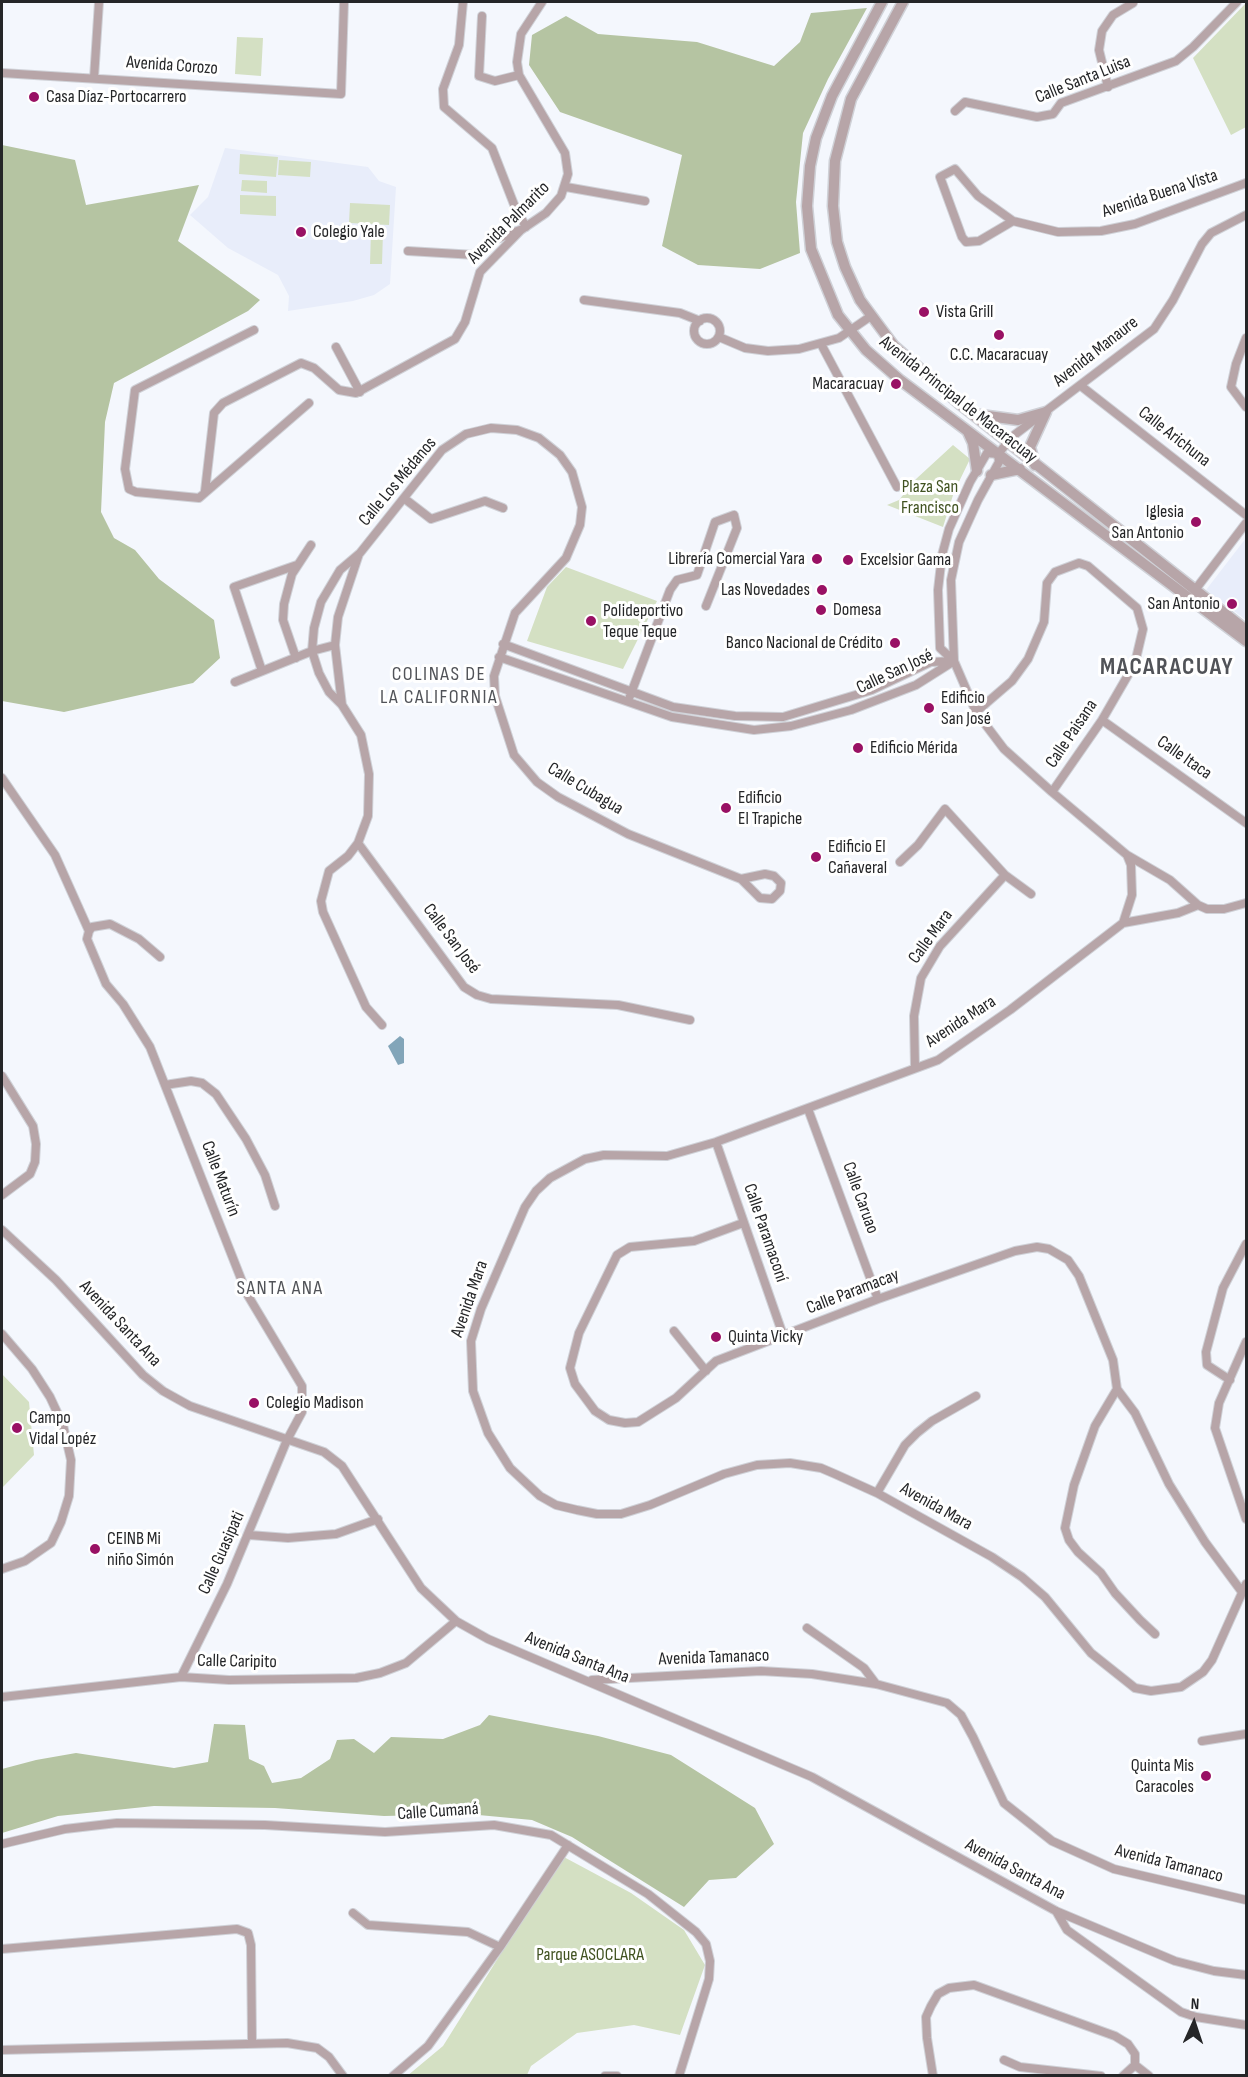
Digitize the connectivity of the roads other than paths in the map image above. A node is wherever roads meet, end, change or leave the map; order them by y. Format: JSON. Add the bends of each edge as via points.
{"nodes":[{"id":1,"x":99,"y":2,"type":"edge"},
{"id":2,"x":344,"y":2,"type":"edge"},
{"id":3,"x":463,"y":2,"type":"edge"},
{"id":4,"x":542,"y":2,"type":"edge"},
{"id":5,"x":882,"y":2,"type":"edge"},
{"id":6,"x":903,"y":2,"type":"edge"},
{"id":7,"x":1237,"y":2,"type":"edge"},
{"id":8,"x":1132,"y":3,"type":"dead end"},
{"id":9,"x":482,"y":16,"type":"dead end"},
{"id":10,"x":2,"y":73,"type":"edge"},
{"id":11,"x":519,"y":75,"type":"junction"},
{"id":12,"x":94,"y":78,"type":"junction"},
{"id":13,"x":1108,"y":87,"type":"junction"},
{"id":14,"x":955,"y":111,"type":"dead end"},
{"id":15,"x":1246,"y":183,"type":"edge"},
{"id":16,"x":566,"y":187,"type":"junction"},
{"id":17,"x":645,"y":201,"type":"dead end"},
{"id":18,"x":1246,"y":214,"type":"edge"},
{"id":19,"x":1013,"y":220,"type":"junction"},
{"id":20,"x":524,"y":228,"type":"junction"},
{"id":21,"x":408,"y":251,"type":"dead end"},
{"id":22,"x":584,"y":300,"type":"dead end"},
{"id":23,"x":871,"y":316,"type":"junction"},
{"id":24,"x":700,"y":321,"type":"junction"},
{"id":25,"x":254,"y":330,"type":"dead end"},
{"id":26,"x":850,"y":331,"type":"junction"},
{"id":27,"x":719,"y":337,"type":"junction"},
{"id":28,"x":1246,"y":338,"type":"edge"},
{"id":29,"x":821,"y":344,"type":"junction"},
{"id":30,"x":336,"y":347,"type":"dead end"},
{"id":31,"x":1081,"y":386,"type":"junction"},
{"id":32,"x":360,"y":392,"type":"junction"},
{"id":33,"x":309,"y":403,"type":"dead end"},
{"id":34,"x":1246,"y":407,"type":"edge"},
{"id":35,"x":1046,"y":412,"type":"junction"},
{"id":36,"x":972,"y":414,"type":"junction"},
{"id":37,"x":968,"y":431,"type":"junction"},
{"id":38,"x":1007,"y":442,"type":"junction"},
{"id":39,"x":998,"y":454,"type":"junction"},
{"id":40,"x":1037,"y":468,"type":"junction"},
{"id":41,"x":1020,"y":470,"type":"junction"},
{"id":42,"x":977,"y":471,"type":"junction"},
{"id":43,"x":992,"y":476,"type":"junction"},
{"id":44,"x":897,"y":487,"type":"dead end"},
{"id":45,"x":205,"y":491,"type":"junction"},
{"id":46,"x":405,"y":499,"type":"junction"},
{"id":47,"x":503,"y":508,"type":"dead end"},
{"id":48,"x":1246,"y":515,"type":"edge"},
{"id":49,"x":1246,"y":523,"type":"edge"},
{"id":50,"x":311,"y":545,"type":"dead end"},
{"id":51,"x":360,"y":553,"type":"junction"},
{"id":52,"x":297,"y":565,"type":"junction"},
{"id":53,"x":1195,"y":590,"type":"junction"},
{"id":54,"x":706,"y":606,"type":"dead end"},
{"id":55,"x":1246,"y":630,"type":"edge"},
{"id":56,"x":1246,"y":640,"type":"edge"},
{"id":57,"x":503,"y":644,"type":"junction"},
{"id":58,"x":335,"y":645,"type":"junction"},
{"id":59,"x":312,"y":651,"type":"junction"},
{"id":60,"x":499,"y":657,"type":"junction"},
{"id":61,"x":296,"y":658,"type":"junction"},
{"id":62,"x":954,"y":661,"type":"junction"},
{"id":63,"x":262,"y":671,"type":"junction"},
{"id":64,"x":235,"y":682,"type":"dead end"},
{"id":65,"x":872,"y":690,"type":"junction"},
{"id":66,"x":631,"y":692,"type":"junction"},
{"id":67,"x":876,"y":702,"type":"junction"},
{"id":68,"x":628,"y":703,"type":"junction"},
{"id":69,"x":342,"y":705,"type":"junction"},
{"id":70,"x":976,"y":712,"type":"junction"},
{"id":71,"x":1102,"y":720,"type":"junction"},
{"id":72,"x":2,"y":778,"type":"edge"},
{"id":73,"x":1052,"y":792,"type":"junction"},
{"id":74,"x":1246,"y":823,"type":"edge"},
{"id":75,"x":358,"y":843,"type":"junction"},
{"id":76,"x":1127,"y":855,"type":"junction"},
{"id":77,"x":900,"y":862,"type":"dead end"},
{"id":78,"x":1005,"y":875,"type":"junction"},
{"id":79,"x":741,"y":879,"type":"dead end"},
{"id":80,"x":1031,"y":894,"type":"dead end"},
{"id":81,"x":1246,"y":903,"type":"edge"},
{"id":82,"x":1198,"y":905,"type":"junction"},
{"id":83,"x":1123,"y":923,"type":"junction"},
{"id":84,"x":89,"y":931,"type":"junction"},
{"id":85,"x":160,"y":957,"type":"dead end"},
{"id":86,"x":690,"y":1020,"type":"dead end"},
{"id":87,"x":382,"y":1025,"type":"dead end"},
{"id":88,"x":915,"y":1068,"type":"junction"},
{"id":89,"x":2,"y":1076,"type":"edge"},
{"id":90,"x":165,"y":1085,"type":"junction"},
{"id":91,"x":808,"y":1109,"type":"junction"},
{"id":92,"x":716,"y":1142,"type":"junction"},
{"id":93,"x":2,"y":1195,"type":"edge"},
{"id":94,"x":275,"y":1206,"type":"dead end"},
{"id":95,"x":743,"y":1223,"type":"junction"},
{"id":96,"x":2,"y":1230,"type":"edge"},
{"id":97,"x":1246,"y":1244,"type":"edge"},
{"id":98,"x":878,"y":1299,"type":"junction"},
{"id":99,"x":674,"y":1331,"type":"dead end"},
{"id":100,"x":2,"y":1334,"type":"edge"},
{"id":101,"x":783,"y":1335,"type":"junction"},
{"id":102,"x":1246,"y":1342,"type":"edge"},
{"id":103,"x":706,"y":1371,"type":"junction"},
{"id":104,"x":1230,"y":1380,"type":"junction"},
{"id":105,"x":1117,"y":1389,"type":"junction"},
{"id":106,"x":976,"y":1396,"type":"dead end"},
{"id":107,"x":287,"y":1440,"type":"junction"},
{"id":108,"x":877,"y":1493,"type":"junction"},
{"id":109,"x":378,"y":1519,"type":"junction"},
{"id":110,"x":1246,"y":1520,"type":"edge"},
{"id":111,"x":249,"y":1535,"type":"junction"},
{"id":112,"x":2,"y":1569,"type":"edge"},
{"id":113,"x":1244,"y":1588,"type":"edge"},
{"id":114,"x":456,"y":1622,"type":"junction"},
{"id":115,"x":807,"y":1628,"type":"dead end"},
{"id":116,"x":1155,"y":1634,"type":"dead end"},
{"id":117,"x":182,"y":1677,"type":"junction"},
{"id":118,"x":590,"y":1680,"type":"junction"},
{"id":119,"x":876,"y":1684,"type":"junction"},
{"id":120,"x":2,"y":1697,"type":"edge"},
{"id":121,"x":1246,"y":1734,"type":"edge"},
{"id":122,"x":1202,"y":1741,"type":"dead end"},
{"id":123,"x":2,"y":1844,"type":"edge"},
{"id":124,"x":568,"y":1845,"type":"junction"},
{"id":125,"x":1246,"y":1900,"type":"edge"},
{"id":126,"x":1056,"y":1911,"type":"junction"},
{"id":127,"x":353,"y":1913,"type":"dead end"},
{"id":128,"x":500,"y":1947,"type":"junction"},
{"id":129,"x":2,"y":1949,"type":"edge"},
{"id":130,"x":1246,"y":1975,"type":"edge"},
{"id":131,"x":1246,"y":2025,"type":"edge"},
{"id":132,"x":252,"y":2042,"type":"junction"},
{"id":133,"x":2,"y":2050,"type":"edge"},
{"id":134,"x":1004,"y":2060,"type":"dead end"},
{"id":135,"x":1135,"y":2065,"type":"junction"},
{"id":136,"x":343,"y":2076,"type":"edge"},
{"id":137,"x":393,"y":2076,"type":"edge"},
{"id":138,"x":605,"y":2076,"type":"edge"},
{"id":139,"x":617,"y":2076,"type":"edge"},
{"id":140,"x":679,"y":2076,"type":"edge"},
{"id":141,"x":933,"y":2076,"type":"edge"},
{"id":142,"x":1101,"y":2076,"type":"edge"},
{"id":143,"x":1123,"y":2076,"type":"edge"},
{"id":144,"x":1149,"y":2076,"type":"edge"}],
"edges":[{"from":1,"to":12,"type":"street"},
{"from":2,"to":12,"type":"street","name":"Avenida Corozo","via":[[341,94]]},
{"from":3,"to":20,"type":"street","via":[[459,45],[443,89],[444,107],[492,148]]},
{"from":4,"to":11,"type":"street","via":[[521,34],[517,52]]},
{"from":5,"to":26,"type":"street","name":"Avenida Principal de Macaracuay","via":[[838,81],[816,138],[808,180],[811,249],[838,315]]},
{"from":6,"to":23,"type":"street","name":"Avenida Principal de Macaracuay","via":[[851,99],[834,169],[833,206],[839,250]]},
{"from":7,"to":13,"type":"street","name":"Calle Santa Luisa","via":[[1176,61]]},
{"from":8,"to":13,"type":"street","via":[[1113,15],[1102,31],[1098,50]]},
{"from":9,"to":11,"type":"street","via":[[479,76],[495,81]]},
{"from":10,"to":12,"type":"street","name":"Avenida Corozo"},
{"from":11,"to":16,"type":"street","name":"Avenida Palmarito","via":[[561,141],[568,162]]},
{"from":13,"to":14,"type":"street","name":"Calle Santa Luisa","via":[[1061,103],[1053,114],[1037,117],[965,102]]},
{"from":15,"to":19,"type":"street","name":"Avenida Buena Vista","via":[[1135,224],[1101,231],[1058,232]]},
{"from":16,"to":17,"type":"street"},
{"from":16,"to":20,"type":"street","name":"Avenida Palmarito","via":[[546,213]]},
{"from":18,"to":31,"type":"street","name":"Avenida Manaure","via":[[1211,233],[1202,244],[1154,329]]},
{"from":19,"to":19,"type":"street","name":"Avenida Buena Vista","via":[[978,196],[955,169],[940,177],[966,242],[979,242]]},
{"from":20,"to":21,"type":"street","via":[[494,240],[475,255]]},
{"from":20,"to":32,"type":"street","name":"Avenida Palmarito","via":[[480,272],[465,322],[455,339]]},
{"from":22,"to":24,"type":"street","via":[[680,313]]},
{"from":23,"to":26,"type":"street"},
{"from":23,"to":36,"type":"street","name":"Avenida Principal de Macaracuay","via":[[901,353]]},
{"from":24,"to":27,"type":"street","via":[[716,321]]},
{"from":24,"to":27,"type":"street","via":[[694,332],[701,343],[713,343]]},
{"from":25,"to":45,"type":"street","via":[[135,390],[125,469],[129,489],[199,498]]},
{"from":26,"to":29,"type":"street"},
{"from":26,"to":37,"type":"street","name":"Avenida Principal de Macaracuay","via":[[881,364]]},
{"from":27,"to":29,"type":"street","via":[[745,348],[768,351]]},
{"from":28,"to":34,"type":"street","via":[[1232,387]]},
{"from":29,"to":44,"type":"street"},
{"from":30,"to":32,"type":"street"},
{"from":31,"to":35,"type":"street","name":"Avenida Manaure"},
{"from":31,"to":48,"type":"street","name":"Calle Arichuna"},
{"from":32,"to":45,"type":"street","via":[[339,390],[314,368],[301,363],[223,403],[214,413]]},
{"from":33,"to":45,"type":"street"},
{"from":35,"to":36,"type":"street","via":[[1018,420]]},
{"from":35,"to":38,"type":"street","name":"Avenida Manaure"},
{"from":35,"to":40,"type":"street","via":[[1030,447]]},
{"from":36,"to":38,"type":"street","name":"Avenida Principal de Macaracuay"},
{"from":37,"to":39,"type":"street","name":"Avenida Principal de Macaracuay"},
{"from":37,"to":42,"type":"street","via":[[974,443]]},
{"from":38,"to":39,"type":"street","name":"Avenida Manaure"},
{"from":38,"to":40,"type":"street","name":"Avenida Principal de Macaracuay"},
{"from":39,"to":41,"type":"street","name":"Avenida Principal de Macaracuay"},
{"from":39,"to":42,"type":"street","via":[[987,453]]},
{"from":39,"to":43,"type":"street","via":[[999,462]]},
{"from":40,"to":53,"type":"street","name":"Avenida Principal de Macaracuay"},
{"from":41,"to":43,"type":"street"},
{"from":41,"to":56,"type":"street","name":"Avenida Principal de Macaracuay"},
{"from":42,"to":62,"type":"street","via":[[949,530],[939,572],[940,648]]},
{"from":43,"to":62,"type":"street","via":[[959,542],[954,564],[950,598]]},
{"from":46,"to":47,"type":"street","via":[[431,519],[485,501]]},
{"from":46,"to":51,"type":"street","name":"Calle Los Médanos"},
{"from":46,"to":57,"type":"street","name":"Calle Los Médanos","via":[[442,450],[465,434],[491,428],[518,430],[540,438],[572,472],[582,507],[574,540],[566,558],[515,613]]},
{"from":49,"to":53,"type":"street"},
{"from":50,"to":52,"type":"street"},
{"from":51,"to":58,"type":"street","name":"Calle Los Médanos","via":[[338,617]]},
{"from":51,"to":59,"type":"street","name":"Calle Los Médanos","via":[[340,570],[321,602]]},
{"from":52,"to":61,"type":"street","via":[[287,588],[283,620]]},
{"from":52,"to":63,"type":"street","via":[[234,587]]},
{"from":53,"to":55,"type":"street","name":"Avenida Principal de Macaracuay"},
{"from":54,"to":66,"type":"street","via":[[736,528],[732,514],[715,522],[697,575],[677,580],[670,590]]},
{"from":57,"to":60,"type":"street","name":"Calle Los Médanos"},
{"from":57,"to":66,"type":"street","name":"Calle San José"},
{"from":58,"to":59,"type":"street"},
{"from":58,"to":69,"type":"street","name":"Calle Los Médanos"},
{"from":59,"to":61,"type":"street"},
{"from":59,"to":69,"type":"street","name":"Calle Los Médanos","via":[[329,692]]},
{"from":60,"to":68,"type":"street","name":"Calle San José"},
{"from":60,"to":79,"type":"street","name":"Calle Cubagua","via":[[494,676],[500,713],[514,755],[537,782],[628,834]]},
{"from":61,"to":63,"type":"street"},
{"from":62,"to":65,"type":"street","name":"Calle San José","via":[[931,662]]},
{"from":62,"to":67,"type":"street","name":"Calle San José","via":[[916,685]]},
{"from":62,"to":70,"type":"street"},
{"from":63,"to":64,"type":"street"},
{"from":65,"to":66,"type":"street","name":"Calle San José","via":[[783,717],[735,716],[673,706]]},
{"from":65,"to":67,"type":"street"},
{"from":66,"to":68,"type":"street"},
{"from":67,"to":68,"type":"street","name":"Calle San José","via":[[791,726],[754,730],[672,717]]},
{"from":69,"to":75,"type":"street","name":"Calle Los Médanos","via":[[361,735],[369,774],[368,816]]},
{"from":70,"to":71,"type":"street","name":"Calle Paisana","via":[[1012,681],[1035,646],[1044,622],[1047,583],[1055,572],[1079,563],[1102,577],[1137,608],[1143,629],[1135,663]]},
{"from":70,"to":73,"type":"street","via":[[1004,749]]},
{"from":71,"to":73,"type":"street","name":"Calle Paisana"},
{"from":71,"to":74,"type":"street","name":"Calle Itaca"},
{"from":72,"to":84,"type":"street","name":"Calle Maturín","via":[[55,855]]},
{"from":73,"to":76,"type":"street"},
{"from":75,"to":86,"type":"street","name":"Calle San José","via":[[464,987],[477,995],[618,1005]]},
{"from":75,"to":87,"type":"street","name":"Calle Los Médanos","via":[[329,871],[321,901],[366,1007]]},
{"from":76,"to":82,"type":"street","via":[[1170,880]]},
{"from":76,"to":83,"type":"street","via":[[1132,895]]},
{"from":77,"to":78,"type":"street","via":[[945,808]]},
{"from":78,"to":80,"type":"street"},
{"from":78,"to":88,"type":"street","name":"Calle Mara","via":[[940,946],[921,978],[914,1016]]},
{"from":81,"to":82,"type":"street","via":[[1224,909]]},
{"from":82,"to":83,"type":"street","via":[[1178,913]]},
{"from":83,"to":88,"type":"street","name":"Avenida Mara","via":[[968,1041],[938,1060]]},
{"from":84,"to":85,"type":"street","via":[[110,924],[139,939]]},
{"from":84,"to":90,"type":"street","name":"Calle Maturín","via":[[87,939],[106,984],[150,1047]]},
{"from":88,"to":91,"type":"street","name":"Avenida Mara"},
{"from":89,"to":93,"type":"street","via":[[33,1126],[36,1144],[30,1174]]},
{"from":90,"to":94,"type":"street","via":[[190,1080],[202,1083],[216,1094],[251,1148]]},
{"from":90,"to":107,"type":"street","name":"Calle Maturín","via":[[247,1294],[302,1386],[302,1412]]},
{"from":91,"to":92,"type":"street","name":"Avenida Mara"},
{"from":91,"to":98,"type":"street","name":"Calle Caruao"},
{"from":92,"to":95,"type":"street","name":"Calle Paramaconí"},
{"from":92,"to":108,"type":"street","name":"Avenida Mara","via":[[667,1156],[604,1155],[585,1159],[566,1167],[536,1191],[514,1229],[480,1309],[471,1341],[473,1390],[488,1433],[510,1468],[540,1496],[556,1505],[597,1514],[621,1514],[724,1474],[775,1463],[821,1468]]},
{"from":95,"to":101,"type":"street","name":"Calle Paramaconí"},
{"from":95,"to":103,"type":"street","name":"Calle Paramacay","via":[[694,1240],[630,1247],[617,1255],[579,1333],[570,1368],[575,1384],[595,1411],[609,1420],[625,1423],[638,1422],[655,1412]]},
{"from":96,"to":107,"type":"street","name":"Avenida Santa Ana","via":[[163,1391],[190,1406]]},
{"from":97,"to":104,"type":"street","via":[[1223,1288],[1206,1352],[1207,1365]]},
{"from":98,"to":101,"type":"street","name":"Calle Paramacay"},
{"from":98,"to":105,"type":"street","name":"Calle Paramacay","via":[[1015,1251],[1049,1249],[1068,1260],[1079,1276],[1113,1360]]},
{"from":99,"to":103,"type":"street"},
{"from":100,"to":112,"type":"street","via":[[50,1397],[63,1425],[71,1460],[69,1496],[51,1543],[25,1561]]},
{"from":101,"to":103,"type":"street","name":"Calle Paramacay","via":[[716,1361]]},
{"from":102,"to":104,"type":"street"},
{"from":104,"to":110,"type":"street","via":[[1219,1402],[1215,1428]]},
{"from":105,"to":113,"type":"street","name":"Calle Paramacay","via":[[1135,1413],[1169,1484],[1205,1542]]},
{"from":105,"to":116,"type":"street","via":[[1095,1426],[1074,1485],[1065,1528],[1078,1552]]},
{"from":106,"to":108,"type":"street","via":[[917,1433],[905,1445]]},
{"from":107,"to":109,"type":"street","name":"Avenida Santa Ana","via":[[324,1452],[342,1466]]},
{"from":107,"to":111,"type":"street","name":"Calle Guasipati"},
{"from":108,"to":113,"type":"street","name":"Avenida Mara","via":[[1022,1577],[1046,1596],[1091,1653],[1135,1688],[1166,1689],[1194,1680],[1212,1660]]},
{"from":109,"to":111,"type":"street","via":[[336,1534],[288,1538]]},
{"from":109,"to":114,"type":"street","name":"Avenida Santa Ana","via":[[421,1588]]},
{"from":111,"to":117,"type":"street","name":"Calle Guasipati"},
{"from":114,"to":117,"type":"street","name":"Calle Caripito","via":[[406,1663],[356,1678]]},
{"from":114,"to":118,"type":"street","name":"Avenida Santa Ana","via":[[488,1640]]},
{"from":115,"to":119,"type":"street","via":[[864,1668]]},
{"from":117,"to":120,"type":"street","name":"Calle Caripito"},
{"from":118,"to":119,"type":"street","name":"Avenida Tamanaco","via":[[761,1671]]},
{"from":118,"to":126,"type":"street","name":"Avenida Santa Ana","via":[[812,1777]]},
{"from":119,"to":125,"type":"street","name":"Avenida Tamanaco","via":[[947,1703],[961,1715],[1004,1803],[1052,1841],[1114,1869]]},
{"from":121,"to":122,"type":"street"},
{"from":123,"to":124,"type":"street","name":"Calle Cumaná","via":[[65,1829],[117,1823],[385,1832],[494,1825],[551,1835]]},
{"from":124,"to":128,"type":"street"},
{"from":124,"to":140,"type":"street","name":"Calle Cumaná","via":[[648,1894],[706,1944],[709,1978]]},
{"from":126,"to":130,"type":"street","name":"Avenida Santa Ana","via":[[1175,1961]]},
{"from":126,"to":131,"type":"street","via":[[1067,1930],[1181,2012]]},
{"from":127,"to":128,"type":"street","via":[[368,1925],[468,1932]]},
{"from":128,"to":137,"type":"street","via":[[428,2046]]},
{"from":129,"to":132,"type":"street","via":[[237,1929],[248,1933]]},
{"from":132,"to":133,"type":"street"},
{"from":132,"to":136,"type":"street","via":[[317,2048]]},
{"from":134,"to":142,"type":"street","via":[[1020,2067]]},
{"from":135,"to":141,"type":"street","via":[[1135,2054],[1115,2036],[974,1984],[938,1994],[926,2018]]},
{"from":135,"to":143,"type":"street"},
{"from":135,"to":144,"type":"street"},
{"from":138,"to":139,"type":"street"}]}
